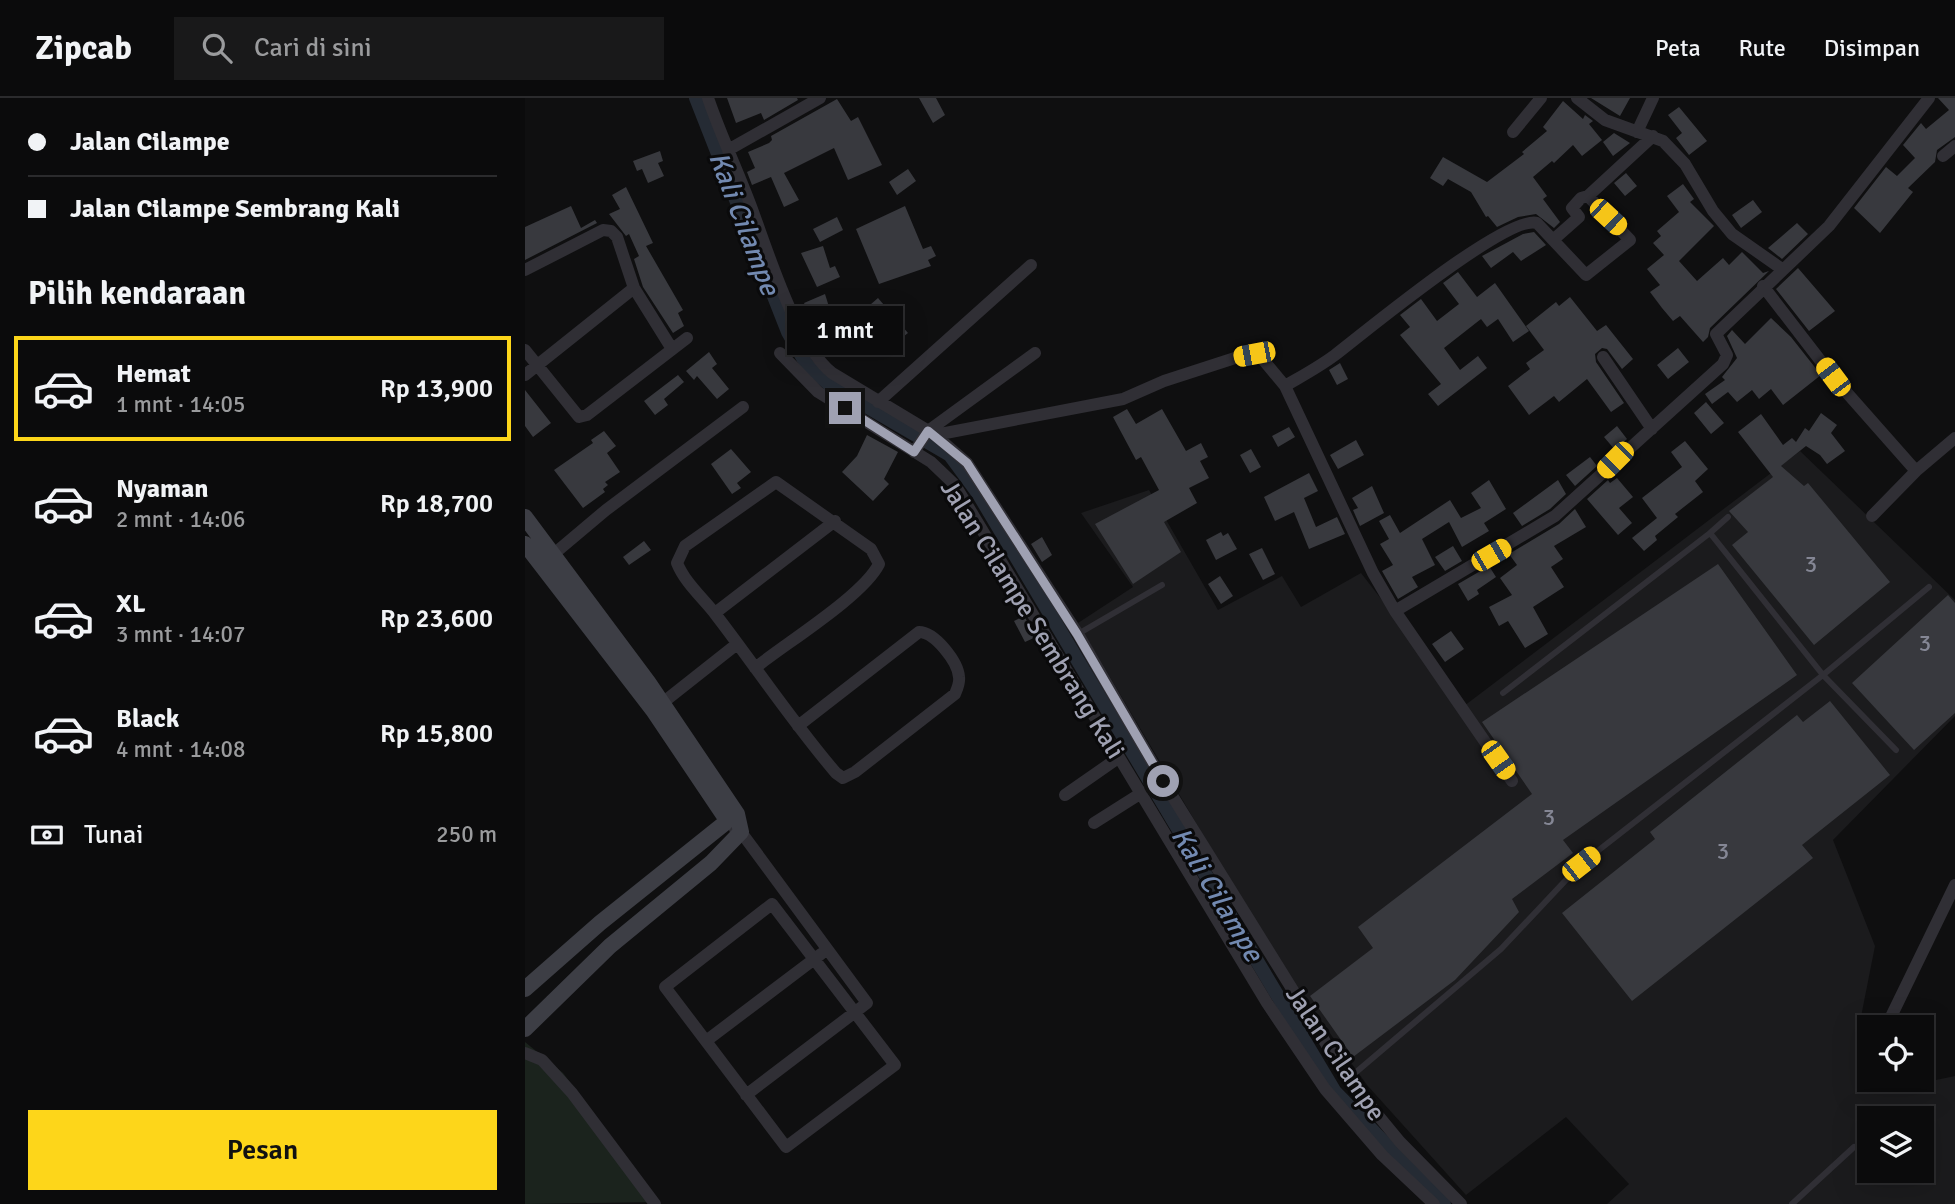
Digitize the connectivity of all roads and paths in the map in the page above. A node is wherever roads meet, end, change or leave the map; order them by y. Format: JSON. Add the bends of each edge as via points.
{"nodes":[{"id":1,"x":708,"y":98,"type":"edge"},
{"id":2,"x":820,"y":98,"type":"edge"},
{"id":3,"x":1541,"y":98,"type":"edge"},
{"id":4,"x":1577,"y":98,"type":"edge"},
{"id":5,"x":1653,"y":98,"type":"edge"},
{"id":6,"x":1929,"y":98,"type":"edge"},
{"id":7,"x":1513,"y":132,"type":"dead end"},
{"id":8,"x":1637,"y":132,"type":"junction"},
{"id":9,"x":1653,"y":136,"type":"junction"},
{"id":10,"x":1955,"y":146,"type":"edge"},
{"id":11,"x":728,"y":150,"type":"junction"},
{"id":12,"x":1943,"y":156,"type":"dead end"},
{"id":13,"x":1588,"y":196,"type":"junction"},
{"id":14,"x":1553,"y":240,"type":"junction"},
{"id":15,"x":1031,"y":265,"type":"dead end"},
{"id":16,"x":1782,"y":269,"type":"junction"},
{"id":17,"x":525,"y":270,"type":"edge"},
{"id":18,"x":1763,"y":286,"type":"junction"},
{"id":19,"x":634,"y":288,"type":"junction"},
{"id":20,"x":687,"y":338,"type":"dead end"},
{"id":21,"x":672,"y":349,"type":"junction"},
{"id":22,"x":525,"y":350,"type":"edge"},
{"id":23,"x":780,"y":353,"type":"dead end"},
{"id":24,"x":1035,"y":353,"type":"dead end"},
{"id":25,"x":1603,"y":357,"type":"dead end"},
{"id":26,"x":530,"y":371,"type":"edge"},
{"id":27,"x":1285,"y":386,"type":"junction"},
{"id":28,"x":878,"y":402,"type":"junction"},
{"id":29,"x":743,"y":407,"type":"dead end"},
{"id":30,"x":1652,"y":429,"type":"junction"},
{"id":31,"x":931,"y":433,"type":"junction"},
{"id":32,"x":1955,"y":439,"type":"edge"},
{"id":33,"x":914,"y":452,"type":"junction"},
{"id":34,"x":1916,"y":471,"type":"junction"},
{"id":35,"x":1872,"y":516,"type":"dead end"},
{"id":36,"x":525,"y":517,"type":"edge"},
{"id":37,"x":1728,"y":517,"type":"dead end"},
{"id":38,"x":835,"y":521,"type":"junction"},
{"id":39,"x":1710,"y":533,"type":"junction"},
{"id":40,"x":525,"y":544,"type":"edge"},
{"id":41,"x":555,"y":556,"type":"junction"},
{"id":42,"x":539,"y":563,"type":"junction"},
{"id":43,"x":1162,"y":586,"type":"dead end"},
{"id":44,"x":1929,"y":587,"type":"dead end"},
{"id":45,"x":1395,"y":611,"type":"junction"},
{"id":46,"x":715,"y":613,"type":"junction"},
{"id":47,"x":1077,"y":634,"type":"junction"},
{"id":48,"x":737,"y":644,"type":"junction"},
{"id":49,"x":755,"y":668,"type":"junction"},
{"id":50,"x":1823,"y":675,"type":"junction"},
{"id":51,"x":1503,"y":693,"type":"dead end"},
{"id":52,"x":657,"y":707,"type":"junction"},
{"id":53,"x":798,"y":726,"type":"junction"},
{"id":54,"x":1896,"y":750,"type":"dead end"},
{"id":55,"x":1118,"y":758,"type":"junction"},
{"id":56,"x":1512,"y":781,"type":"dead end"},
{"id":57,"x":1143,"y":792,"type":"junction"},
{"id":58,"x":1065,"y":795,"type":"dead end"},
{"id":59,"x":725,"y":823,"type":"junction"},
{"id":60,"x":1094,"y":823,"type":"dead end"},
{"id":61,"x":741,"y":831,"type":"junction"},
{"id":62,"x":1955,"y":885,"type":"edge"},
{"id":63,"x":827,"y":950,"type":"junction"},
{"id":64,"x":814,"y":959,"type":"junction"},
{"id":65,"x":525,"y":989,"type":"edge"},
{"id":66,"x":855,"y":1012,"type":"junction"},
{"id":67,"x":1892,"y":1015,"type":"edge"},
{"id":68,"x":525,"y":1029,"type":"edge"},
{"id":69,"x":706,"y":1041,"type":"junction"},
{"id":70,"x":525,"y":1053,"type":"edge"},
{"id":71,"x":1348,"y":1079,"type":"junction"},
{"id":72,"x":746,"y":1095,"type":"junction"},
{"id":73,"x":1854,"y":1147,"type":"dead end"},
{"id":74,"x":655,"y":1204,"type":"edge"},
{"id":75,"x":1434,"y":1204,"type":"edge"},
{"id":76,"x":1461,"y":1204,"type":"edge"},
{"id":77,"x":1792,"y":1204,"type":"edge"}],
"edges":[{"from":1,"to":11,"type":"street","name":"Jalan Cilampe"},
{"from":2,"to":11,"type":"street"},
{"from":3,"to":7,"type":"street"},
{"from":4,"to":8,"type":"street","via":[[1605,120]]},
{"from":5,"to":8,"type":"street"},
{"from":6,"to":16,"type":"street","via":[[1829,226]]},
{"from":8,"to":9,"type":"street"},
{"from":9,"to":13,"type":"street"},
{"from":9,"to":16,"type":"street","via":[[1678,155],[1732,234]]},
{"from":10,"to":12,"type":"street"},
{"from":11,"to":28,"type":"street","name":"Jalan Cilampe","via":[[770,262],[820,361]]},
{"from":13,"to":14,"type":"street","via":[[1572,208],[1579,217]]},
{"from":13,"to":14,"type":"street","via":[[1630,240],[1586,275]]},
{"from":14,"to":27,"type":"street","via":[[1530,221],[1486,243]]},
{"from":15,"to":28,"type":"street"},
{"from":16,"to":18,"type":"street"},
{"from":17,"to":19,"type":"street","via":[[607,229],[617,237]]},
{"from":18,"to":30,"type":"street","via":[[1716,334],[1727,359]]},
{"from":18,"to":34,"type":"street","via":[[1833,377]]},
{"from":19,"to":21,"type":"street"},
{"from":19,"to":26,"type":"street"},
{"from":20,"to":21,"type":"street"},
{"from":21,"to":26,"type":"street","via":[[579,417]]},
{"from":22,"to":26,"type":"street"},
{"from":23,"to":33,"type":"street","name":"Jalan Cilampe Sembrang Kali","via":[[818,392]]},
{"from":24,"to":31,"type":"street"},
{"from":25,"to":30,"type":"street"},
{"from":27,"to":31,"type":"street","via":[[1265,360],[1254,354],[1164,381],[1123,399]]},
{"from":27,"to":45,"type":"street"},
{"from":28,"to":31,"type":"street","name":"Jalan Cilampe"},
{"from":29,"to":41,"type":"street","via":[[606,510]]},
{"from":30,"to":45,"type":"street","via":[[1555,516]]},
{"from":31,"to":33,"type":"street"},
{"from":31,"to":47,"type":"street","name":"Jalan Cilampe","via":[[967,463]]},
{"from":32,"to":34,"type":"street"},
{"from":33,"to":55,"type":"street","name":"Jalan Cilampe Sembrang Kali","via":[[955,485]]},
{"from":34,"to":35,"type":"street"},
{"from":36,"to":41,"type":"street"},
{"from":37,"to":39,"type":"lane"},
{"from":38,"to":46,"type":"street"},
{"from":38,"to":46,"type":"street","via":[[776,482],[685,546],[678,555],[680,568]]},
{"from":38,"to":49,"type":"street","via":[[871,549],[879,564],[874,573]]},
{"from":39,"to":50,"type":"lane"},
{"from":39,"to":51,"type":"lane"},
{"from":40,"to":42,"type":"street"},
{"from":41,"to":42,"type":"street"},
{"from":41,"to":52,"type":"street"},
{"from":42,"to":52,"type":"street"},
{"from":43,"to":47,"type":"lane"},
{"from":44,"to":50,"type":"lane"},
{"from":45,"to":56,"type":"street"},
{"from":46,"to":48,"type":"street"},
{"from":47,"to":71,"type":"street","name":"Jalan Cilampe"},
{"from":48,"to":49,"type":"street"},
{"from":48,"to":52,"type":"street"},
{"from":49,"to":53,"type":"street"},
{"from":50,"to":54,"type":"lane"},
{"from":50,"to":71,"type":"lane","via":[[1581,864],[1501,949]]},
{"from":52,"to":59,"type":"street"},
{"from":52,"to":61,"type":"street","via":[[737,814]]},
{"from":53,"to":53,"type":"street","via":[[919,632],[933,637],[958,673],[955,694],[848,777],[836,773]]},
{"from":55,"to":57,"type":"street","name":"Jalan Cilampe Sembrang Kali"},
{"from":55,"to":58,"type":"street"},
{"from":57,"to":60,"type":"street"},
{"from":57,"to":75,"type":"street","name":"Jalan Cilampe Sembrang Kali","via":[[1260,992],[1325,1089],[1382,1155]]},
{"from":59,"to":61,"type":"street"},
{"from":59,"to":65,"type":"street"},
{"from":61,"to":63,"type":"street"},
{"from":61,"to":68,"type":"street","via":[[711,863],[610,946]]},
{"from":62,"to":67,"type":"street"},
{"from":63,"to":64,"type":"street"},
{"from":63,"to":66,"type":"street","via":[[867,1003]]},
{"from":64,"to":66,"type":"street"},
{"from":64,"to":69,"type":"street"},
{"from":64,"to":69,"type":"street","via":[[772,904],[665,987]]},
{"from":66,"to":72,"type":"street"},
{"from":66,"to":72,"type":"street","via":[[895,1065],[786,1147]]},
{"from":69,"to":72,"type":"street"},
{"from":70,"to":74,"type":"street","via":[[542,1060],[572,1093]]},
{"from":71,"to":76,"type":"street","name":"Jalan Cilampe","via":[[1400,1142]]},
{"from":73,"to":77,"type":"lane"}]}
